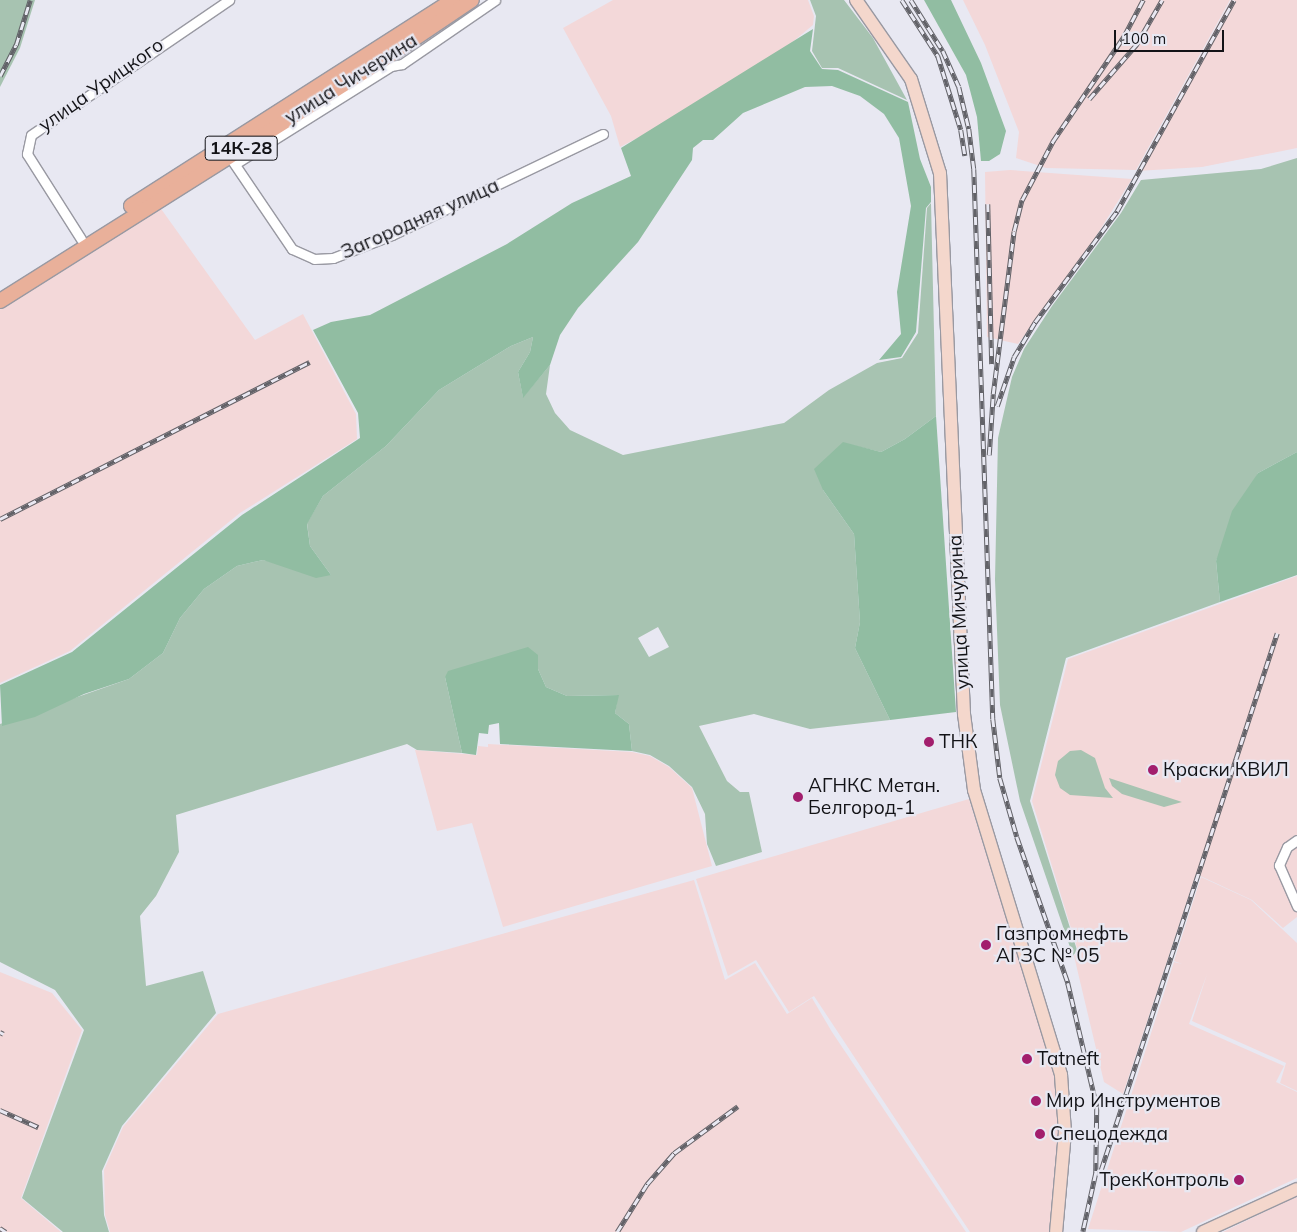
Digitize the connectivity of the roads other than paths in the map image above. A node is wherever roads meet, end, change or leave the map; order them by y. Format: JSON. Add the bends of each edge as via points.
{"nodes":[{"id":1,"x":229,"y":0,"type":"edge"},
{"id":2,"x":453,"y":0,"type":"edge"},
{"id":3,"x":472,"y":0,"type":"edge"},
{"id":4,"x":495,"y":0,"type":"edge"},
{"id":5,"x":856,"y":0,"type":"edge"},
{"id":6,"x":602,"y":134,"type":"dead end"},
{"id":7,"x":229,"y":155,"type":"junction"},
{"id":8,"x":83,"y":242,"type":"junction"},
{"id":9,"x":0,"y":290,"type":"edge"},
{"id":10,"x":0,"y":301,"type":"edge"},
{"id":11,"x":1297,"y":840,"type":"edge"},
{"id":12,"x":1297,"y":906,"type":"edge"},
{"id":13,"x":1297,"y":1189,"type":"edge"},
{"id":14,"x":1059,"y":1231,"type":"edge"},
{"id":15,"x":1209,"y":1231,"type":"edge"}],
"edges":[{"from":1,"to":8,"type":"street","name":"улица Урицкого","via":[[31,134],[27,154]]},
{"from":2,"to":7,"type":"main road","name":"улица Чичерина","number":"14К-28"},
{"from":3,"to":7,"type":"main road","name":"улица Чичерина","number":"14К-28","via":[[430,30]]},
{"from":4,"to":7,"type":"street","via":[[402,64],[391,66]]},
{"from":5,"to":14,"type":"main road","name":"улица Мичурина","via":[[911,79],[940,173],[964,714],[974,790],[1061,1075],[1065,1132]]},
{"from":6,"to":7,"type":"street","name":"Загородняя улица","via":[[392,235],[333,258],[314,259],[292,249]]},
{"from":7,"to":8,"type":"main road","name":"улица Чичерина","number":"14К-28"},
{"from":8,"to":9,"type":"main road","name":"улица Чичерина","number":"14К-28"},
{"from":8,"to":10,"type":"main road","name":"улица Чичерина","number":"14К-28"},
{"from":11,"to":12,"type":"street","via":[[1287,847],[1279,865],[1281,876]]},
{"from":13,"to":15,"type":"main road"}]}
